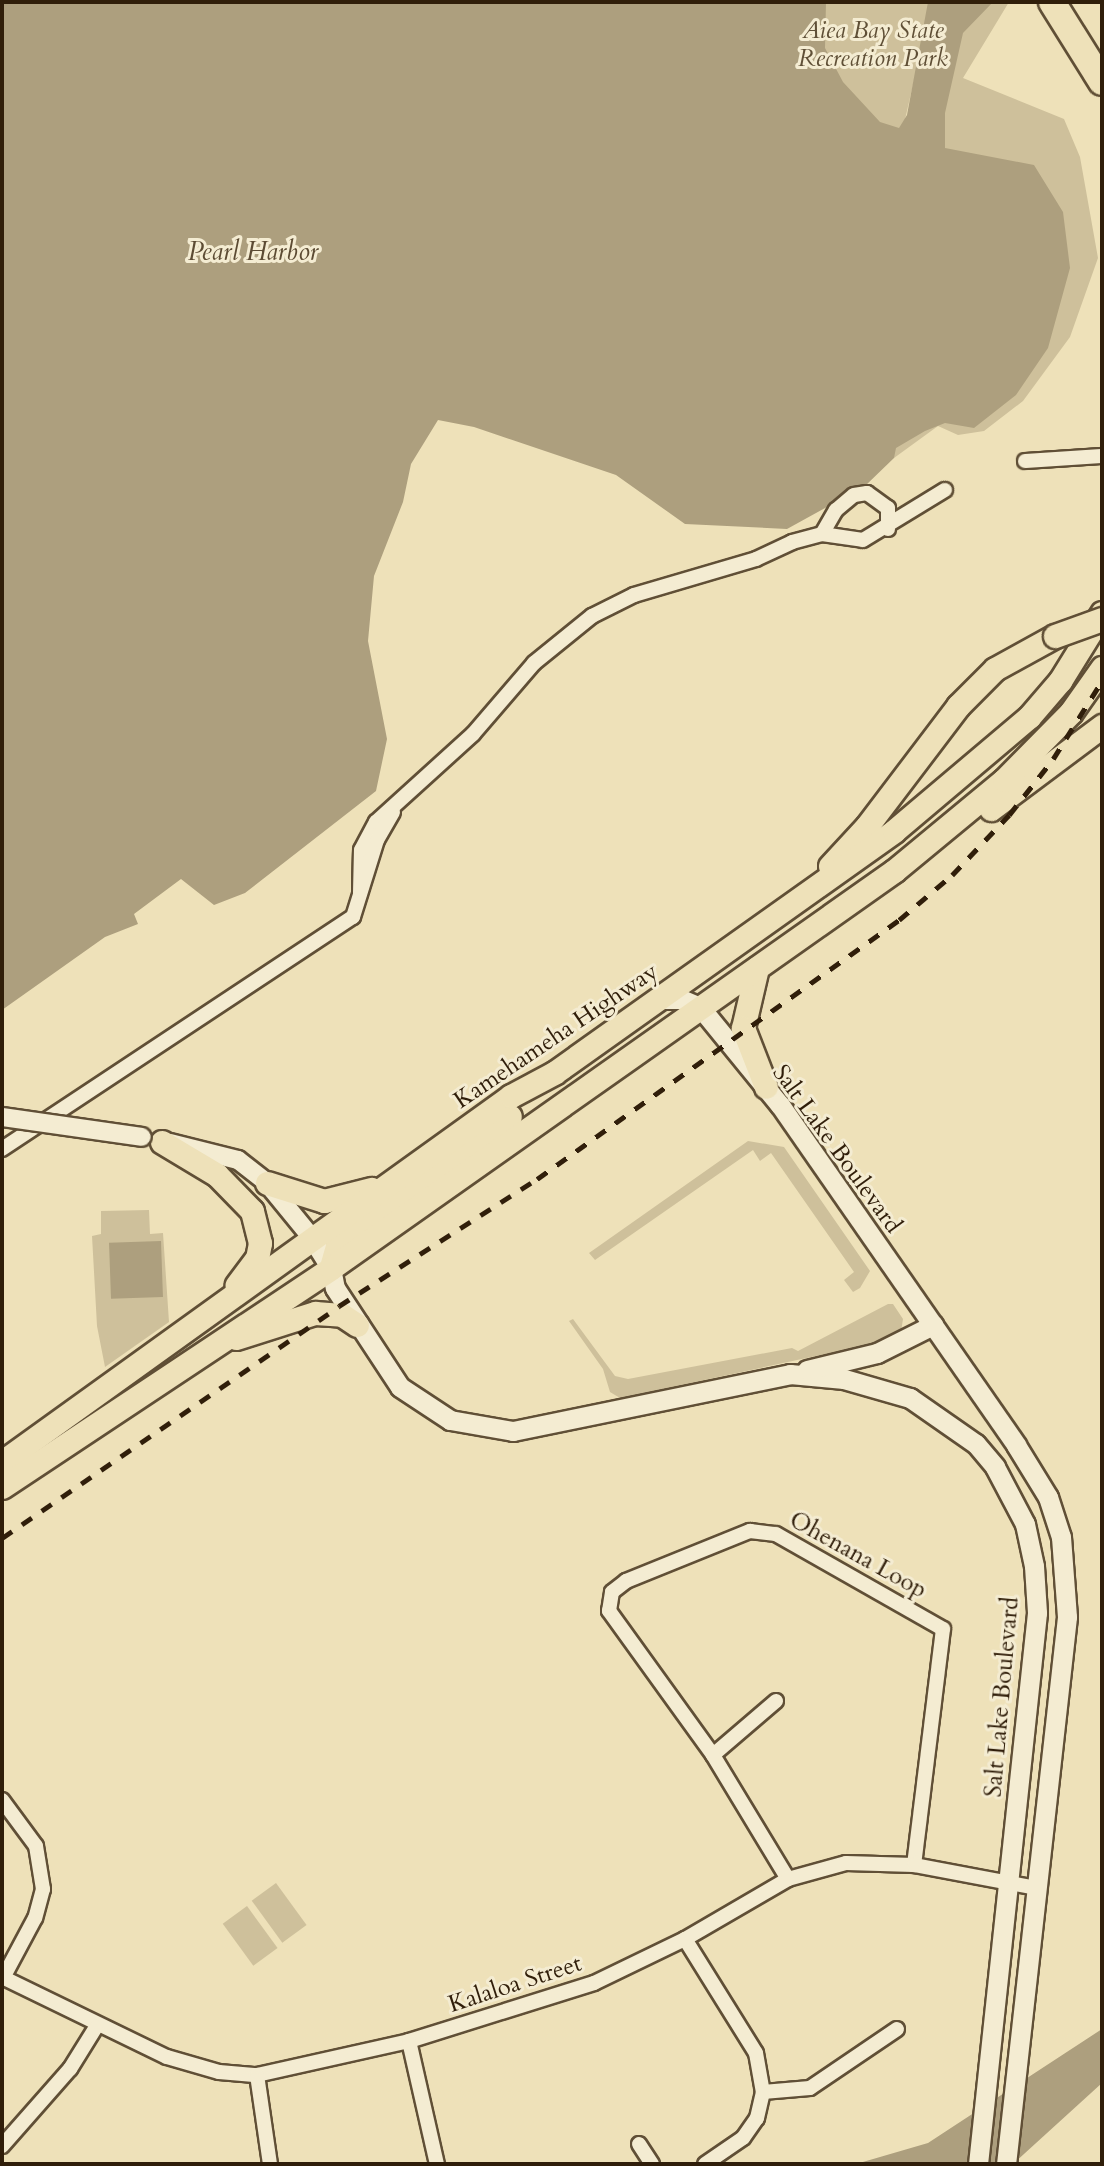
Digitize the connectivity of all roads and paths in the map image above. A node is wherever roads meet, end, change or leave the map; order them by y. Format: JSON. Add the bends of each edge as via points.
{"nodes":[{"id":1,"x":1052,"y":2,"type":"edge"},
{"id":2,"x":1102,"y":82,"type":"edge"},
{"id":3,"x":1102,"y":456,"type":"edge"},
{"id":4,"x":1025,"y":461,"type":"dead end"},
{"id":5,"x":945,"y":490,"type":"dead end"},
{"id":6,"x":888,"y":529,"type":"junction"},
{"id":7,"x":822,"y":534,"type":"junction"},
{"id":8,"x":1102,"y":613,"type":"edge"},
{"id":9,"x":1102,"y":619,"type":"edge"},
{"id":10,"x":1102,"y":668,"type":"edge"},
{"id":11,"x":1102,"y":726,"type":"edge"},
{"id":12,"x":894,"y":871,"type":"junction"},
{"id":13,"x":793,"y":906,"type":"junction"},
{"id":14,"x":757,"y":968,"type":"junction"},
{"id":15,"x":657,"y":999,"type":"junction"},
{"id":16,"x":700,"y":1007,"type":"junction"},
{"id":17,"x":554,"y":1073,"type":"junction"},
{"id":18,"x":766,"y":1087,"type":"junction"},
{"id":19,"x":2,"y":1117,"type":"edge"},
{"id":20,"x":152,"y":1140,"type":"junction"},
{"id":21,"x":2,"y":1149,"type":"edge"},
{"id":22,"x":402,"y":1174,"type":"junction"},
{"id":23,"x":267,"y":1183,"type":"junction"},
{"id":24,"x":312,"y":1238,"type":"junction"},
{"id":25,"x":331,"y":1268,"type":"junction"},
{"id":26,"x":226,"y":1300,"type":"junction"},
{"id":27,"x":357,"y":1325,"type":"junction"},
{"id":28,"x":933,"y":1325,"type":"junction"},
{"id":29,"x":217,"y":1344,"type":"junction"},
{"id":30,"x":790,"y":1374,"type":"junction"},
{"id":31,"x":46,"y":1455,"type":"junction"},
{"id":32,"x":2,"y":1462,"type":"edge"},
{"id":33,"x":2,"y":1487,"type":"edge"},
{"id":34,"x":2,"y":1503,"type":"edge"},
{"id":35,"x":776,"y":1701,"type":"dead end"},
{"id":36,"x":713,"y":1755,"type":"junction"},
{"id":37,"x":2,"y":1800,"type":"edge"},
{"id":38,"x":914,"y":1865,"type":"junction"},
{"id":39,"x":788,"y":1879,"type":"junction"},
{"id":40,"x":1010,"y":1879,"type":"junction"},
{"id":41,"x":1037,"y":1888,"type":"junction"},
{"id":42,"x":685,"y":1939,"type":"junction"},
{"id":43,"x":3,"y":1978,"type":"edge"},
{"id":44,"x":96,"y":2027,"type":"junction"},
{"id":45,"x":897,"y":2029,"type":"dead end"},
{"id":46,"x":409,"y":2041,"type":"junction"},
{"id":47,"x":257,"y":2075,"type":"junction"},
{"id":48,"x":763,"y":2092,"type":"junction"},
{"id":49,"x":639,"y":2144,"type":"dead end"},
{"id":50,"x":2,"y":2146,"type":"edge"},
{"id":51,"x":270,"y":2164,"type":"edge"},
{"id":52,"x":437,"y":2164,"type":"edge"},
{"id":53,"x":652,"y":2164,"type":"edge"},
{"id":54,"x":705,"y":2164,"type":"edge"},
{"id":55,"x":978,"y":2164,"type":"edge"},
{"id":56,"x":1006,"y":2164,"type":"edge"}],
"edges":[{"from":1,"to":2,"type":"highway"},
{"from":3,"to":4,"type":"street"},
{"from":5,"to":6,"type":"street"},
{"from":6,"to":7,"type":"street","via":[[863,540]]},
{"from":6,"to":7,"type":"street","via":[[888,508],[867,494],[854,495],[836,510]]},
{"from":7,"to":21,"type":"street","via":[[634,595],[592,616],[526,671],[472,734],[397,807],[377,840],[353,916]]},
{"from":8,"to":13,"type":"main road","name":"Kamehameha Highway","via":[[1060,681],[999,747]]},
{"from":9,"to":13,"type":"main road","bridge":true,"via":[[1055,636],[995,669],[958,706],[867,826]]},
{"from":10,"to":12,"type":"main road","via":[[1071,712],[1004,780]]},
{"from":11,"to":12,"type":"main road","via":[[960,832]]},
{"from":12,"to":14,"type":"main road"},
{"from":13,"to":15,"type":"main road","name":"Kamehameha Highway"},
{"from":14,"to":16,"type":"main road"},
{"from":14,"to":18,"type":"main road","via":[[743,1028]]},
{"from":15,"to":16,"type":"main road","via":[[681,999]]},
{"from":15,"to":17,"type":"main road","name":"Kamehameha Highway"},
{"from":16,"to":18,"type":"main road","name":"Salt Lake Boulevard","via":[[743,1065]]},
{"from":16,"to":25,"type":"main road"},
{"from":17,"to":22,"type":"main road","name":"Kamehameha Highway","via":[[512,1096]]},
{"from":17,"to":25,"type":"main road","via":[[506,1119],[352,1231],[337,1246]]},
{"from":18,"to":28,"type":"main road","name":"Salt Lake Boulevard"},
{"from":19,"to":20,"type":"street","bridge":true},
{"from":20,"to":23,"type":"street","via":[[223,1153]]},
{"from":20,"to":26,"type":"main road","via":[[227,1183],[253,1211],[258,1226],[257,1258]]},
{"from":22,"to":23,"type":"main road","via":[[365,1192],[324,1200]]},
{"from":22,"to":24,"type":"main road","name":"Kamehameha Highway"},
{"from":23,"to":24,"type":"street"},
{"from":24,"to":25,"type":"main road","name":"Salt Lake Boulevard"},
{"from":24,"to":26,"type":"main road","name":"Kamehameha Highway"},
{"from":25,"to":27,"type":"main road","name":"Salt Lake Boulevard","via":[[335,1288]]},
{"from":25,"to":29,"type":"main road"},
{"from":26,"to":32,"type":"main road","name":"Kamehameha Highway"},
{"from":27,"to":29,"type":"main road","via":[[342,1315],[315,1313]]},
{"from":27,"to":30,"type":"main road","name":"Salt Lake Boulevard","via":[[400,1387],[450,1420],[476,1428],[513,1431]]},
{"from":28,"to":30,"type":"main road","via":[[877,1353]]},
{"from":28,"to":41,"type":"main road","name":"Salt Lake Boulevard","via":[[1034,1473],[1048,1497],[1061,1538],[1067,1616]]},
{"from":29,"to":31,"type":"main road"},
{"from":30,"to":40,"type":"main road","name":"Salt Lake Boulevard","via":[[871,1383],[909,1398],[976,1444],[995,1467],[1025,1524],[1037,1613]]},
{"from":31,"to":33,"type":"main road"},
{"from":31,"to":34,"type":"main road"},
{"from":35,"to":36,"type":"street"},
{"from":36,"to":38,"type":"street","name":"Ohenana Loop","via":[[610,1611],[612,1592],[626,1581],[722,1540],[750,1531],[776,1534],[943,1629]]},
{"from":36,"to":39,"type":"street","name":"Ohenana Loop"},
{"from":37,"to":43,"type":"street","via":[[36,1846],[43,1888],[35,1918]]},
{"from":38,"to":39,"type":"street","name":"Kalaloa Street","via":[[846,1863]]},
{"from":38,"to":40,"type":"street","name":"Kalaloa Street"},
{"from":39,"to":42,"type":"street","name":"Kalaloa Street"},
{"from":40,"to":41,"type":"street","name":"Kalaloa Street"},
{"from":40,"to":55,"type":"main road","name":"Salt Lake Boulevard"},
{"from":41,"to":56,"type":"main road","name":"Salt Lake Boulevard"},
{"from":42,"to":46,"type":"street","name":"Kalaloa Street","via":[[594,1983]]},
{"from":42,"to":48,"type":"street","via":[[756,2053]]},
{"from":43,"to":44,"type":"street","name":"Kalaloa Street"},
{"from":44,"to":47,"type":"street","name":"Kalaloa Street","via":[[194,2067]]},
{"from":44,"to":50,"type":"street","via":[[70,2069]]},
{"from":45,"to":48,"type":"street","via":[[810,2088]]},
{"from":46,"to":47,"type":"street","name":"Kalaloa Street"},
{"from":46,"to":52,"type":"street"},
{"from":47,"to":51,"type":"street"},
{"from":48,"to":54,"type":"street","via":[[757,2118],[743,2138]]},
{"from":49,"to":53,"type":"street"}]}
